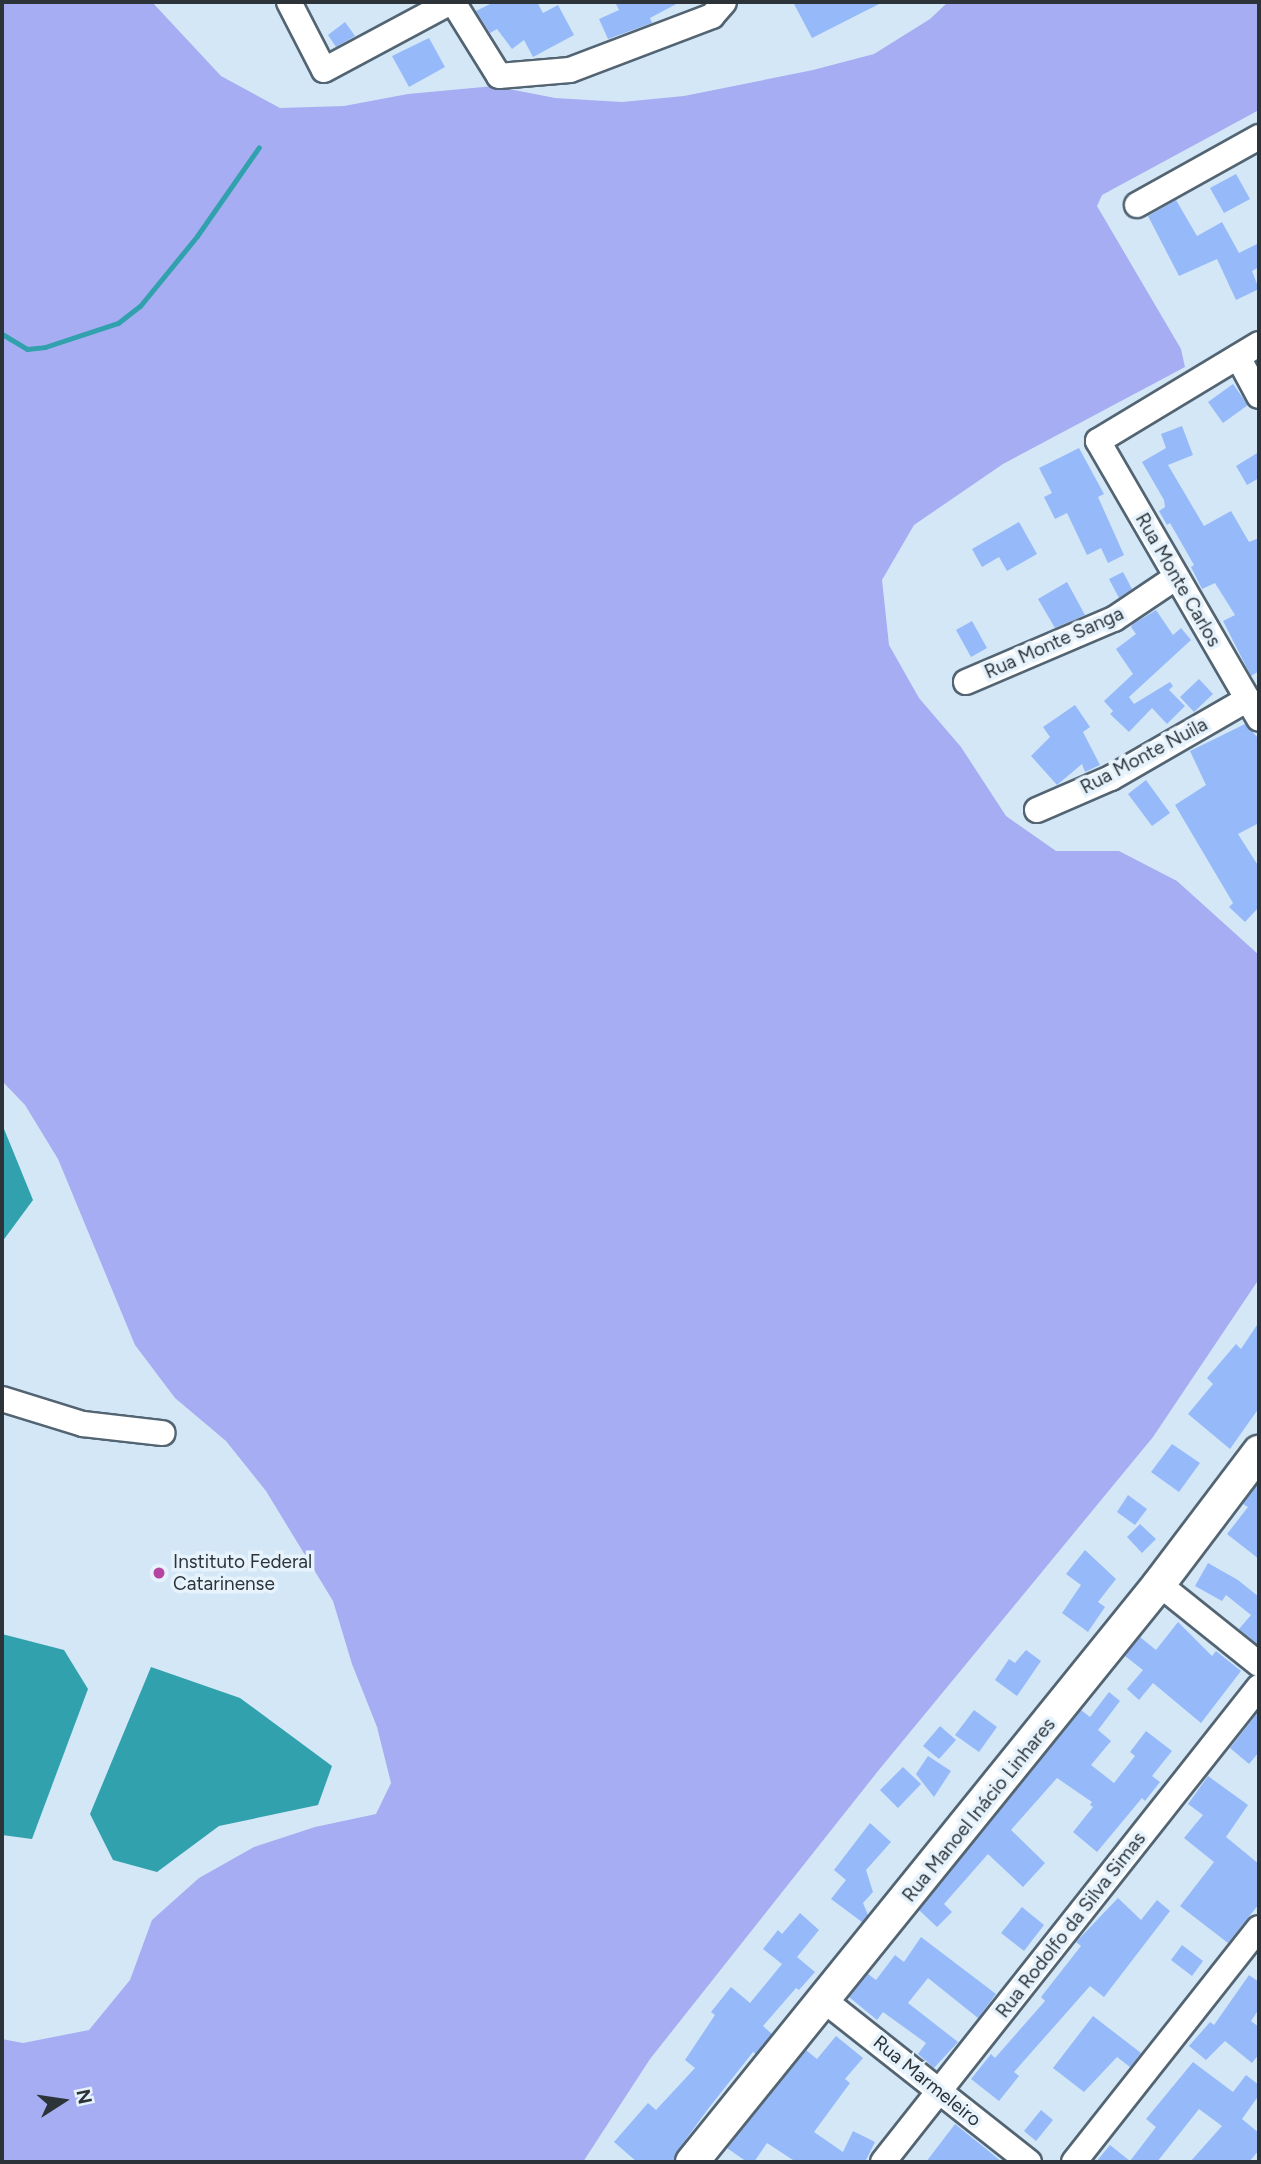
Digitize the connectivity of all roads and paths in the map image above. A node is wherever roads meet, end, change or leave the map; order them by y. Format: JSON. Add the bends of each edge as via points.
{"nodes":[{"id":1,"x":289,"y":2,"type":"edge"},
{"id":2,"x":452,"y":2,"type":"edge"},
{"id":3,"x":724,"y":2,"type":"edge"},
{"id":4,"x":1259,"y":137,"type":"edge"},
{"id":5,"x":1137,"y":205,"type":"dead end"},
{"id":6,"x":1259,"y":344,"type":"edge"},
{"id":7,"x":1238,"y":357,"type":"junction"},
{"id":8,"x":1259,"y":396,"type":"edge"},
{"id":9,"x":1175,"y":578,"type":"junction"},
{"id":10,"x":966,"y":682,"type":"dead end"},
{"id":11,"x":1254,"y":709,"type":"edge"},
{"id":12,"x":1037,"y":810,"type":"dead end"},
{"id":13,"x":2,"y":1399,"type":"edge"},
{"id":14,"x":162,"y":1433,"type":"dead end"},
{"id":15,"x":1259,"y":1452,"type":"edge"},
{"id":16,"x":1159,"y":1584,"type":"junction"},
{"id":17,"x":1259,"y":1664,"type":"edge"},
{"id":18,"x":1259,"y":1687,"type":"edge"},
{"id":19,"x":1259,"y":1928,"type":"edge"},
{"id":20,"x":825,"y":2001,"type":"junction"},
{"id":21,"x":939,"y":2091,"type":"junction"},
{"id":22,"x":692,"y":2162,"type":"edge"},
{"id":23,"x":883,"y":2162,"type":"edge"},
{"id":24,"x":1029,"y":2162,"type":"edge"},
{"id":25,"x":1074,"y":2162,"type":"edge"}],
"edges":[{"from":1,"to":2,"type":"street","via":[[324,70]]},
{"from":2,"to":3,"type":"street","via":[[499,76],[570,70],[712,16]]},
{"from":4,"to":5,"type":"street"},
{"from":6,"to":7,"type":"street"},
{"from":7,"to":8,"type":"street"},
{"from":7,"to":9,"type":"street","name":"Rua Monte Carlos","via":[[1098,441]]},
{"from":9,"to":10,"type":"street","name":"Rua Monte Sanga","via":[[1114,619]]},
{"from":9,"to":11,"type":"street","name":"Rua Monte Carlos"},
{"from":11,"to":12,"type":"street","name":"Rua Monte Nuila"},
{"from":13,"to":14,"type":"street","via":[[83,1424]]},
{"from":15,"to":16,"type":"main road","name":"Rua Manoel Inácio Linhares"},
{"from":16,"to":17,"type":"street"},
{"from":16,"to":20,"type":"main road","name":"Rua Manoel Inácio Linhares"},
{"from":18,"to":21,"type":"street","name":"Rua Rodolfo da Silva Simas"},
{"from":19,"to":25,"type":"street"},
{"from":20,"to":21,"type":"street","name":"Rua Marmeleiro"},
{"from":20,"to":22,"type":"main road","name":"Rua Manoel Inácio Linhares"},
{"from":21,"to":23,"type":"street","name":"Rua Rodolfo da Silva Simas"},
{"from":21,"to":24,"type":"street","name":"Rua Marmeleiro"}]}
